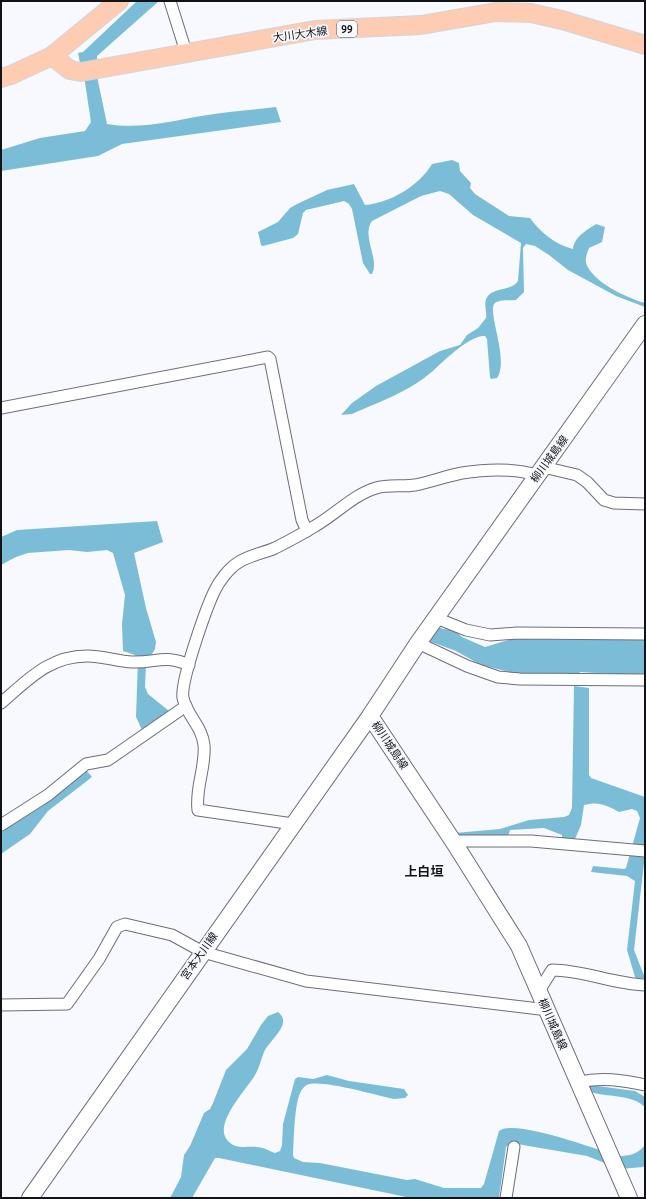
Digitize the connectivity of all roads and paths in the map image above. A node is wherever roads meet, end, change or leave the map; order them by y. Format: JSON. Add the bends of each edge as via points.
{"nodes":[{"id":1,"x":119,"y":1,"type":"edge"},
{"id":2,"x":170,"y":1,"type":"edge"},
{"id":3,"x":494,"y":6,"type":"edge"},
{"id":4,"x":645,"y":45,"type":"edge"},
{"id":5,"x":186,"y":52,"type":"junction"},
{"id":6,"x":52,"y":56,"type":"junction"},
{"id":7,"x":1,"y":78,"type":"edge"},
{"id":8,"x":645,"y":324,"type":"edge"},
{"id":9,"x":1,"y":408,"type":"edge"},
{"id":10,"x":540,"y":471,"type":"junction"},
{"id":11,"x":645,"y":504,"type":"edge"},
{"id":12,"x":307,"y":531,"type":"junction"},
{"id":13,"x":436,"y":618,"type":"junction"},
{"id":14,"x":645,"y":634,"type":"edge"},
{"id":15,"x":419,"y":642,"type":"junction"},
{"id":16,"x":189,"y":665,"type":"junction"},
{"id":17,"x":645,"y":680,"type":"edge"},
{"id":18,"x":1,"y":703,"type":"edge"},
{"id":19,"x":186,"y":706,"type":"junction"},
{"id":20,"x":370,"y":716,"type":"junction"},
{"id":21,"x":1,"y":824,"type":"edge"},
{"id":22,"x":293,"y":824,"type":"junction"},
{"id":23,"x":453,"y":841,"type":"junction"},
{"id":24,"x":645,"y":851,"type":"edge"},
{"id":25,"x":203,"y":952,"type":"junction"},
{"id":26,"x":645,"y":985,"type":"edge"},
{"id":27,"x":539,"y":991,"type":"junction"},
{"id":28,"x":1,"y":1005,"type":"edge"},
{"id":29,"x":548,"y":1010,"type":"junction"},
{"id":30,"x":579,"y":1082,"type":"junction"},
{"id":31,"x":645,"y":1085,"type":"edge"},
{"id":32,"x":514,"y":1147,"type":"dead end"},
{"id":33,"x":30,"y":1198,"type":"edge"},
{"id":34,"x":506,"y":1198,"type":"edge"},
{"id":35,"x":629,"y":1198,"type":"edge"}],
"edges":[{"from":1,"to":6,"type":"main road"},
{"from":2,"to":5,"type":"street"},
{"from":3,"to":4,"type":"main road","name":"大川大木線","number":"99","via":[[562,20]]},
{"from":3,"to":5,"type":"main road","name":"大川大木線","number":"99","via":[[421,25],[315,30]]},
{"from":5,"to":6,"type":"main road","name":"大川大木線","number":"99","via":[[81,72],[70,70]]},
{"from":6,"to":7,"type":"main road"},
{"from":8,"to":10,"type":"main road","name":"柳川城島線"},
{"from":9,"to":12,"type":"street","via":[[268,357],[272,366],[302,520]]},
{"from":10,"to":11,"type":"street","via":[[577,475],[604,500],[614,503]]},
{"from":10,"to":12,"type":"street","via":[[491,470],[462,473],[416,484],[377,487],[347,503]]},
{"from":10,"to":13,"type":"main road","name":"柳川城島線"},
{"from":12,"to":16,"type":"street","via":[[275,548],[240,561],[231,568],[214,591]]},
{"from":13,"to":14,"type":"street","via":[[471,632],[490,635]]},
{"from":13,"to":15,"type":"main road","name":"柳川城島線"},
{"from":15,"to":17,"type":"street","via":[[467,666],[498,677],[546,680]]},
{"from":15,"to":20,"type":"main road","name":"柳川城島線"},
{"from":16,"to":18,"type":"street","via":[[164,658],[134,662],[87,656],[69,658],[40,669]]},
{"from":16,"to":19,"type":"street","via":[[183,696]]},
{"from":19,"to":21,"type":"street","via":[[108,760],[86,764],[48,795]]},
{"from":19,"to":22,"type":"street","via":[[200,729],[204,744],[204,762],[196,799],[198,810]]},
{"from":20,"to":22,"type":"main road","name":"宮本大川線"},
{"from":20,"to":23,"type":"main road","name":"柳川城島線"},
{"from":22,"to":25,"type":"main road","name":"宮本大川線"},
{"from":23,"to":24,"type":"street","via":[[531,841]]},
{"from":23,"to":27,"type":"main road","name":"柳川城島線","via":[[519,946]]},
{"from":25,"to":28,"type":"street","via":[[172,935],[125,924],[117,927],[99,959],[67,1004]]},
{"from":25,"to":29,"type":"street","via":[[306,981]]},
{"from":25,"to":33,"type":"main road","name":"宮本大川線"},
{"from":26,"to":27,"type":"street","via":[[610,981],[577,972],[552,970]]},
{"from":27,"to":29,"type":"main road","name":"柳川城島線"},
{"from":29,"to":30,"type":"main road","name":"柳川城島線"},
{"from":30,"to":31,"type":"street","via":[[610,1078]]},
{"from":30,"to":35,"type":"main road","name":"柳川城島線"},
{"from":32,"to":34,"type":"street"}]}
